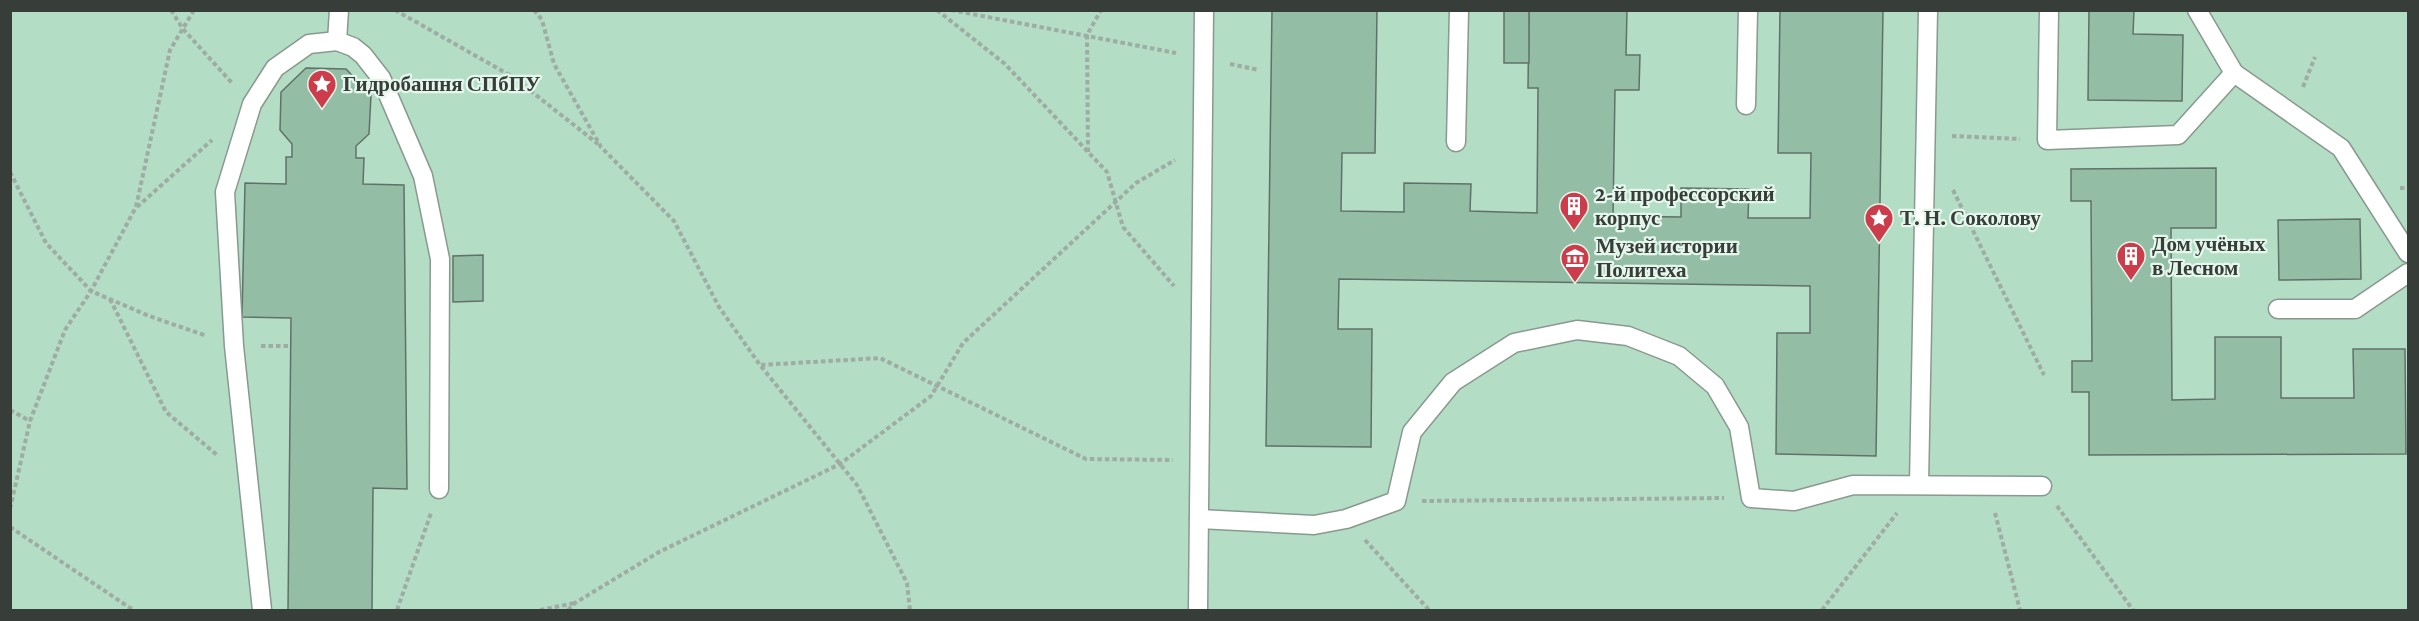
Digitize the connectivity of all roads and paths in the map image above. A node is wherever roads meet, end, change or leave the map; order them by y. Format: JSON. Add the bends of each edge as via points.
{"nodes":[{"id":1,"x":171,"y":10,"type":"edge"},
{"id":2,"x":194,"y":10,"type":"edge"},
{"id":3,"x":339,"y":10,"type":"edge"},
{"id":4,"x":395,"y":10,"type":"edge"},
{"id":5,"x":534,"y":10,"type":"edge"},
{"id":6,"x":938,"y":10,"type":"edge"},
{"id":7,"x":951,"y":10,"type":"edge"},
{"id":8,"x":1101,"y":10,"type":"edge"},
{"id":9,"x":1204,"y":10,"type":"edge"},
{"id":10,"x":1459,"y":10,"type":"edge"},
{"id":11,"x":1748,"y":10,"type":"edge"},
{"id":12,"x":1928,"y":10,"type":"edge"},
{"id":13,"x":2049,"y":10,"type":"edge"},
{"id":14,"x":2197,"y":10,"type":"edge"},
{"id":15,"x":183,"y":29,"type":"junction"},
{"id":16,"x":1087,"y":35,"type":"junction"},
{"id":17,"x":337,"y":41,"type":"junction"},
{"id":18,"x":1203,"y":58,"type":"junction"},
{"id":19,"x":1259,"y":70,"type":"dead end"},
{"id":20,"x":2234,"y":73,"type":"junction"},
{"id":21,"x":252,"y":104,"type":"junction"},
{"id":22,"x":1746,"y":105,"type":"dead end"},
{"id":23,"x":1926,"y":134,"type":"junction"},
{"id":24,"x":216,"y":136,"type":"dead end"},
{"id":25,"x":2047,"y":140,"type":"junction"},
{"id":26,"x":1455,"y":142,"type":"dead end"},
{"id":27,"x":1202,"y":145,"type":"junction"},
{"id":28,"x":601,"y":147,"type":"junction"},
{"id":29,"x":1088,"y":152,"type":"junction"},
{"id":30,"x":10,"y":172,"type":"edge"},
{"id":31,"x":1952,"y":187,"type":"dead end"},
{"id":32,"x":1116,"y":201,"type":"junction"},
{"id":33,"x":136,"y":207,"type":"junction"},
{"id":34,"x":2409,"y":253,"type":"edge"},
{"id":35,"x":2409,"y":273,"type":"edge"},
{"id":36,"x":91,"y":291,"type":"junction"},
{"id":37,"x":109,"y":298,"type":"junction"},
{"id":38,"x":2278,"y":309,"type":"dead end"},
{"id":39,"x":1200,"y":316,"type":"junction"},
{"id":40,"x":234,"y":346,"type":"junction"},
{"id":41,"x":760,"y":365,"type":"junction"},
{"id":42,"x":2044,"y":375,"type":"dead end"},
{"id":43,"x":937,"y":386,"type":"junction"},
{"id":44,"x":10,"y":410,"type":"edge"},
{"id":45,"x":30,"y":422,"type":"junction"},
{"id":46,"x":1198,"y":461,"type":"junction"},
{"id":47,"x":840,"y":464,"type":"junction"},
{"id":48,"x":249,"y":482,"type":"junction"},
{"id":49,"x":1919,"y":484,"type":"junction"},
{"id":50,"x":1988,"y":485,"type":"junction"},
{"id":51,"x":2042,"y":486,"type":"joint"},
{"id":52,"x":439,"y":489,"type":"joint"},
{"id":53,"x":1751,"y":498,"type":"junction"},
{"id":54,"x":1396,"y":501,"type":"junction"},
{"id":55,"x":10,"y":509,"type":"edge"},
{"id":56,"x":1199,"y":519,"type":"junction"},
{"id":57,"x":1346,"y":519,"type":"junction"},
{"id":58,"x":10,"y":527,"type":"edge"},
{"id":59,"x":575,"y":603,"type":"junction"},
{"id":60,"x":133,"y":610,"type":"edge"},
{"id":61,"x":262,"y":610,"type":"edge"},
{"id":62,"x":397,"y":610,"type":"edge"},
{"id":63,"x":540,"y":610,"type":"edge"},
{"id":64,"x":568,"y":610,"type":"edge"},
{"id":65,"x":910,"y":610,"type":"edge"},
{"id":66,"x":1198,"y":610,"type":"edge"},
{"id":67,"x":1429,"y":610,"type":"edge"},
{"id":68,"x":1822,"y":610,"type":"edge"},
{"id":69,"x":2020,"y":610,"type":"edge"},
{"id":70,"x":2133,"y":610,"type":"edge"}],
"edges":[{"from":1,"to":15,"type":"path"},
{"from":2,"to":15,"type":"path"},
{"from":3,"to":17,"type":"lane"},
{"from":4,"to":28,"type":"path","via":[[513,77]]},
{"from":5,"to":28,"type":"path","via":[[542,20],[554,64]]},
{"from":6,"to":29,"type":"path","via":[[1005,64]]},
{"from":7,"to":16,"type":"path"},
{"from":8,"to":16,"type":"path"},
{"from":9,"to":18,"type":"lane"},
{"from":10,"to":26,"type":"lane"},
{"from":11,"to":22,"type":"lane"},
{"from":12,"to":23,"type":"lane"},
{"from":13,"to":25,"type":"lane"},
{"from":14,"to":20,"type":"lane"},
{"from":15,"to":21,"type":"path"},
{"from":15,"to":33,"type":"path","via":[[170,50]]},
{"from":16,"to":18,"type":"path"},
{"from":16,"to":29,"type":"path"},
{"from":17,"to":21,"type":"lane","via":[[309,44],[275,69]]},
{"from":17,"to":52,"type":"lane","via":[[363,55],[381,78],[423,176],[440,259]]},
{"from":18,"to":19,"type":"path"},
{"from":18,"to":27,"type":"lane"},
{"from":20,"to":25,"type":"lane","via":[[2178,135]]},
{"from":20,"to":34,"type":"lane","via":[[2341,148]]},
{"from":21,"to":40,"type":"lane","via":[[225,192]]},
{"from":23,"to":25,"type":"path"},
{"from":23,"to":49,"type":"lane"},
{"from":24,"to":33,"type":"path"},
{"from":27,"to":32,"type":"path","via":[[1136,183]]},
{"from":27,"to":39,"type":"lane"},
{"from":28,"to":41,"type":"path","via":[[674,222],[719,307]]},
{"from":29,"to":32,"type":"path","via":[[1107,172]]},
{"from":30,"to":36,"type":"path","via":[[46,243]]},
{"from":31,"to":42,"type":"path"},
{"from":32,"to":39,"type":"path","via":[[1123,227]]},
{"from":32,"to":43,"type":"path","via":[[963,343]]},
{"from":33,"to":36,"type":"path"},
{"from":35,"to":38,"type":"lane","via":[[2355,309]]},
{"from":36,"to":37,"type":"path"},
{"from":36,"to":45,"type":"path","via":[[65,330]]},
{"from":37,"to":40,"type":"path"},
{"from":37,"to":48,"type":"path","via":[[166,412]]},
{"from":39,"to":46,"type":"lane"},
{"from":40,"to":48,"type":"lane"},
{"from":41,"to":43,"type":"path","via":[[880,358]]},
{"from":41,"to":47,"type":"path"},
{"from":43,"to":46,"type":"path","via":[[1086,459]]},
{"from":43,"to":47,"type":"path","via":[[931,396]]},
{"from":44,"to":45,"type":"path"},
{"from":45,"to":55,"type":"path"},
{"from":46,"to":56,"type":"lane"},
{"from":47,"to":59,"type":"path","via":[[659,552]]},
{"from":47,"to":65,"type":"path","via":[[857,485],[907,583]]},
{"from":48,"to":61,"type":"lane"},
{"from":49,"to":50,"type":"lane"},
{"from":49,"to":53,"type":"lane","via":[[1853,485],[1794,501]]},
{"from":49,"to":68,"type":"path"},
{"from":50,"to":51,"type":"lane"},
{"from":50,"to":69,"type":"path"},
{"from":51,"to":70,"type":"path"},
{"from":52,"to":62,"type":"path"},
{"from":53,"to":54,"type":"path"},
{"from":53,"to":54,"type":"lane","via":[[1739,427],[1715,386],[1679,356],[1628,336],[1577,330],[1514,343],[1453,382],[1412,432]]},
{"from":54,"to":57,"type":"lane"},
{"from":56,"to":57,"type":"lane","via":[[1314,525]]},
{"from":56,"to":66,"type":"lane"},
{"from":57,"to":67,"type":"path"},
{"from":58,"to":60,"type":"path"},
{"from":59,"to":63,"type":"path"},
{"from":59,"to":64,"type":"path"}]}
